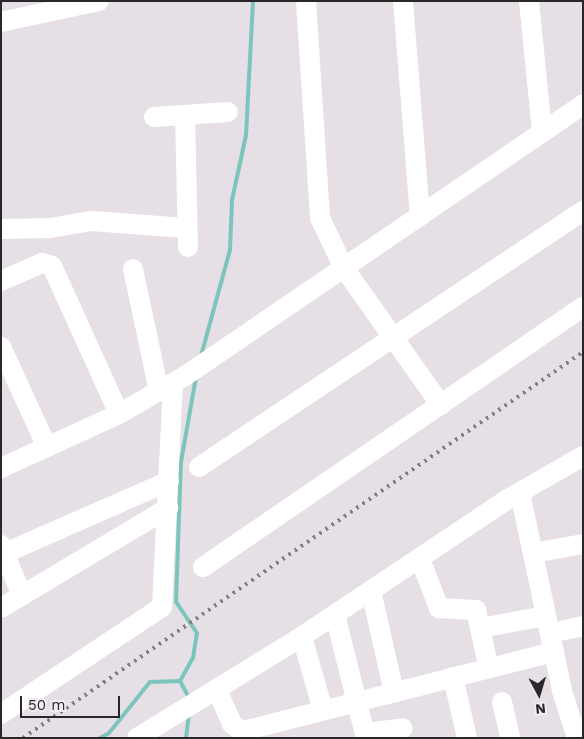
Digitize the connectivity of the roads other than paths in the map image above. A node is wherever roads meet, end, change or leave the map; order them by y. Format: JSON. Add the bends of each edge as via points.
{"nodes":[{"id":1,"x":100,"y":1,"type":"edge"},
{"id":2,"x":306,"y":1,"type":"edge"},
{"id":3,"x":403,"y":1,"type":"edge"},
{"id":4,"x":529,"y":1,"type":"edge"},
{"id":5,"x":47,"y":7,"type":"edge"},
{"id":6,"x":1,"y":22,"type":"edge"},
{"id":7,"x":581,"y":109,"type":"edge"},
{"id":8,"x":228,"y":112,"type":"dead end"},
{"id":9,"x":185,"y":115,"type":"junction"},
{"id":10,"x":154,"y":117,"type":"dead end"},
{"id":11,"x":542,"y":132,"type":"junction"},
{"id":12,"x":583,"y":211,"type":"edge"},
{"id":13,"x":420,"y":216,"type":"junction"},
{"id":14,"x":1,"y":229,"type":"edge"},
{"id":15,"x":344,"y":268,"type":"junction"},
{"id":16,"x":133,"y":269,"type":"dead end"},
{"id":17,"x":1,"y":282,"type":"edge"},
{"id":18,"x":583,"y":307,"type":"edge"},
{"id":19,"x":394,"y":338,"type":"junction"},
{"id":20,"x":1,"y":347,"type":"edge"},
{"id":21,"x":172,"y":384,"type":"junction"},
{"id":22,"x":442,"y":405,"type":"junction"},
{"id":23,"x":119,"y":414,"type":"junction"},
{"id":24,"x":47,"y":447,"type":"junction"},
{"id":25,"x":583,"y":456,"type":"edge"},
{"id":26,"x":200,"y":467,"type":"dead end"},
{"id":27,"x":1,"y":468,"type":"edge"},
{"id":28,"x":169,"y":481,"type":"junction"},
{"id":29,"x":520,"y":493,"type":"junction"},
{"id":30,"x":168,"y":508,"type":"junction"},
{"id":31,"x":583,"y":544,"type":"edge"},
{"id":32,"x":3,"y":549,"type":"edge"},
{"id":33,"x":533,"y":553,"type":"junction"},
{"id":34,"x":420,"y":559,"type":"junction"},
{"id":35,"x":203,"y":567,"type":"dead end"},
{"id":36,"x":371,"y":591,"type":"junction"},
{"id":37,"x":22,"y":596,"type":"junction"},
{"id":38,"x":1,"y":608,"type":"edge"},
{"id":39,"x":335,"y":615,"type":"junction"},
{"id":40,"x":583,"y":626,"type":"edge"},
{"id":41,"x":480,"y":628,"type":"junction"},
{"id":42,"x":550,"y":634,"type":"junction"},
{"id":43,"x":302,"y":637,"type":"junction"},
{"id":44,"x":489,"y":669,"type":"junction"},
{"id":45,"x":453,"y":678,"type":"junction"},
{"id":46,"x":217,"y":690,"type":"junction"},
{"id":47,"x":394,"y":692,"type":"junction"},
{"id":48,"x":358,"y":702,"type":"junction"},
{"id":49,"x":502,"y":702,"type":"dead end"},
{"id":50,"x":323,"y":710,"type":"junction"},
{"id":51,"x":1,"y":714,"type":"edge"},
{"id":52,"x":577,"y":726,"type":"edge"},
{"id":53,"x":403,"y":728,"type":"dead end"},
{"id":54,"x":366,"y":735,"type":"edge"},
{"id":55,"x":137,"y":738,"type":"edge"},
{"id":56,"x":467,"y":738,"type":"edge"},
{"id":57,"x":510,"y":738,"type":"edge"}],
"edges":[{"from":1,"to":5,"type":"street"},
{"from":2,"to":15,"type":"street","via":[[320,218]]},
{"from":3,"to":13,"type":"street"},
{"from":4,"to":11,"type":"street"},
{"from":5,"to":6,"type":"street"},
{"from":7,"to":11,"type":"street"},
{"from":8,"to":9,"type":"street"},
{"from":9,"to":10,"type":"street"},
{"from":9,"to":14,"type":"street","via":[[187,237],[91,221],[50,228]]},
{"from":11,"to":13,"type":"street"},
{"from":12,"to":19,"type":"street"},
{"from":13,"to":15,"type":"street"},
{"from":15,"to":19,"type":"street"},
{"from":15,"to":21,"type":"street"},
{"from":16,"to":21,"type":"street"},
{"from":17,"to":23,"type":"street","via":[[42,263],[52,266]]},
{"from":18,"to":22,"type":"street"},
{"from":19,"to":22,"type":"street"},
{"from":19,"to":26,"type":"street"},
{"from":20,"to":24,"type":"street"},
{"from":21,"to":23,"type":"street"},
{"from":21,"to":28,"type":"street"},
{"from":22,"to":35,"type":"street"},
{"from":23,"to":24,"type":"street"},
{"from":24,"to":27,"type":"street"},
{"from":25,"to":29,"type":"street"},
{"from":28,"to":30,"type":"street"},
{"from":28,"to":32,"type":"street"},
{"from":29,"to":33,"type":"street"},
{"from":29,"to":34,"type":"street"},
{"from":30,"to":37,"type":"street"},
{"from":30,"to":51,"type":"street","via":[[164,599],[159,611]]},
{"from":31,"to":33,"type":"street"},
{"from":32,"to":37,"type":"street"},
{"from":33,"to":42,"type":"street"},
{"from":34,"to":36,"type":"street"},
{"from":34,"to":41,"type":"street","via":[[438,606],[444,610],[474,608]]},
{"from":36,"to":39,"type":"street"},
{"from":36,"to":47,"type":"street"},
{"from":37,"to":38,"type":"street"},
{"from":39,"to":43,"type":"street"},
{"from":39,"to":48,"type":"street"},
{"from":40,"to":42,"type":"street"},
{"from":41,"to":42,"type":"street"},
{"from":41,"to":44,"type":"street"},
{"from":42,"to":44,"type":"street"},
{"from":42,"to":52,"type":"street"},
{"from":43,"to":46,"type":"street"},
{"from":43,"to":50,"type":"street"},
{"from":44,"to":45,"type":"street"},
{"from":45,"to":47,"type":"street"},
{"from":45,"to":56,"type":"street"},
{"from":46,"to":50,"type":"street","via":[[232,724],[240,730]]},
{"from":46,"to":55,"type":"street"},
{"from":47,"to":48,"type":"street"},
{"from":48,"to":50,"type":"street"},
{"from":48,"to":54,"type":"street"},
{"from":49,"to":57,"type":"street"},
{"from":53,"to":54,"type":"street"}]}
